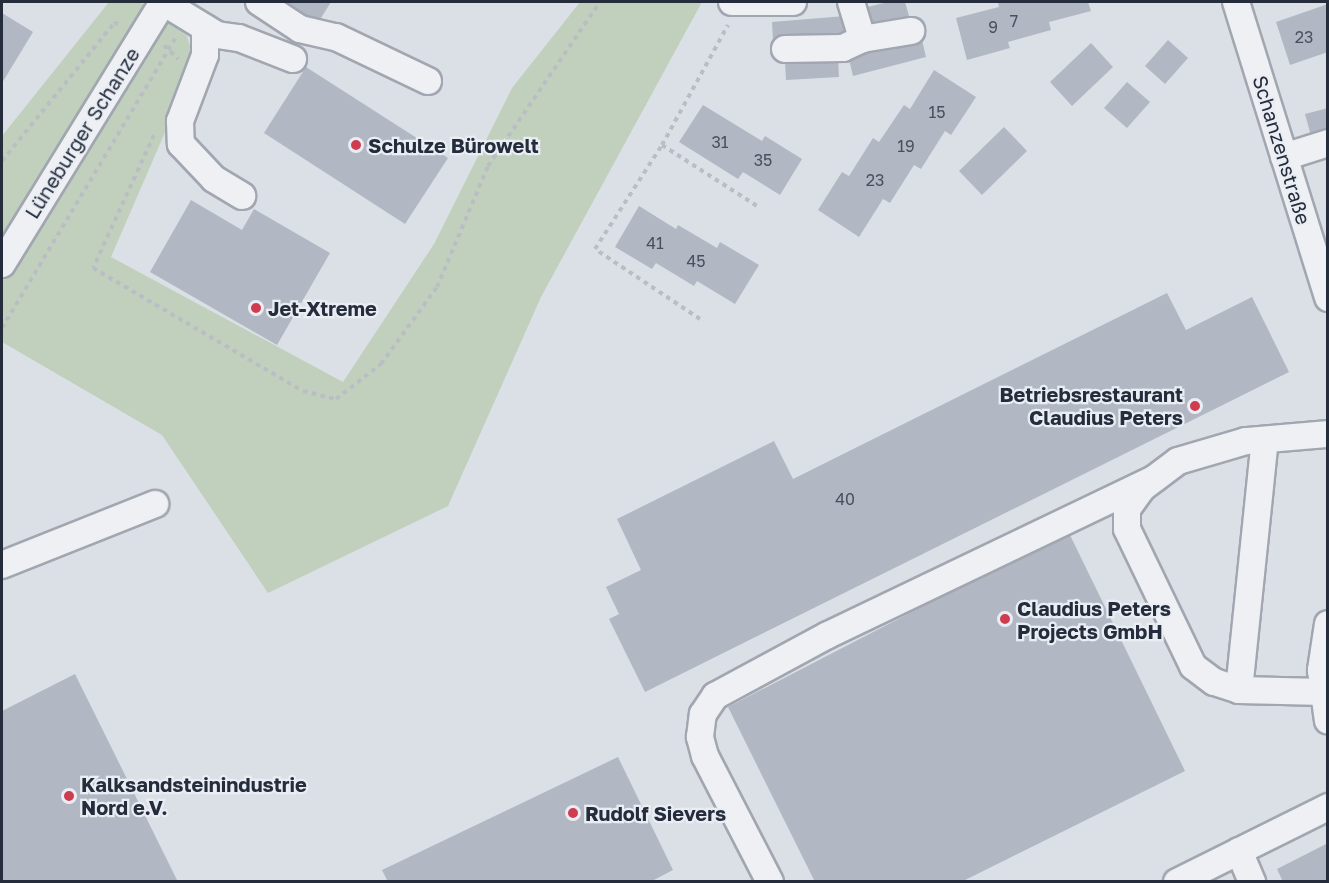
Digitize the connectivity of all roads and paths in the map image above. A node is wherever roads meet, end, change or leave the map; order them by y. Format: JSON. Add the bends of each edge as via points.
{"nodes":[{"id":1,"x":163,"y":2,"type":"edge"},
{"id":2,"x":259,"y":2,"type":"edge"},
{"id":3,"x":600,"y":2,"type":"edge"},
{"id":4,"x":736,"y":2,"type":"edge"},
{"id":5,"x":793,"y":2,"type":"edge"},
{"id":6,"x":851,"y":2,"type":"edge"},
{"id":7,"x":1236,"y":2,"type":"edge"},
{"id":8,"x":114,"y":23,"type":"dead end"},
{"id":9,"x":198,"y":23,"type":"junction"},
{"id":10,"x":300,"y":29,"type":"junction"},
{"id":11,"x":911,"y":31,"type":"dead end"},
{"id":12,"x":862,"y":39,"type":"junction"},
{"id":13,"x":785,"y":49,"type":"dead end"},
{"id":14,"x":428,"y":81,"type":"dead end"},
{"id":15,"x":156,"y":130,"type":"dead end"},
{"id":16,"x":1328,"y":143,"type":"edge"},
{"id":17,"x":662,"y":145,"type":"junction"},
{"id":18,"x":1284,"y":157,"type":"junction"},
{"id":19,"x":2,"y":161,"type":"edge"},
{"id":20,"x":242,"y":196,"type":"dead end"},
{"id":21,"x":757,"y":206,"type":"dead end"},
{"id":22,"x":2,"y":264,"type":"edge"},
{"id":23,"x":1328,"y":298,"type":"edge"},
{"id":24,"x":700,"y":320,"type":"dead end"},
{"id":25,"x":2,"y":328,"type":"edge"},
{"id":26,"x":1328,"y":434,"type":"edge"},
{"id":27,"x":1265,"y":440,"type":"junction"},
{"id":28,"x":1154,"y":479,"type":"junction"},
{"id":29,"x":155,"y":504,"type":"dead end"},
{"id":30,"x":2,"y":565,"type":"edge"},
{"id":31,"x":1328,"y":624,"type":"edge"},
{"id":32,"x":1239,"y":690,"type":"junction"},
{"id":33,"x":1324,"y":692,"type":"junction"},
{"id":34,"x":1328,"y":721,"type":"edge"},
{"id":35,"x":1328,"y":807,"type":"edge"},
{"id":36,"x":1239,"y":851,"type":"junction"},
{"id":37,"x":770,"y":882,"type":"edge"},
{"id":38,"x":1177,"y":882,"type":"edge"},
{"id":39,"x":1252,"y":882,"type":"edge"}],
"edges":[{"from":1,"to":9,"type":"street"},
{"from":1,"to":22,"type":"street","name":"Lüneburger Schanze"},
{"from":2,"to":10,"type":"street"},
{"from":3,"to":15,"type":"path","via":[[488,166],[437,287],[381,364],[336,399],[303,391],[93,268]]},
{"from":4,"to":5,"type":"street"},
{"from":4,"to":17,"type":"path"},
{"from":6,"to":12,"type":"street"},
{"from":7,"to":18,"type":"street","name":"Schanzenstraße"},
{"from":8,"to":19,"type":"path"},
{"from":9,"to":10,"type":"street","via":[[217,35],[239,38],[287,56],[292,33]]},
{"from":9,"to":20,"type":"street","via":[[205,55],[180,121],[181,144],[214,179]]},
{"from":9,"to":25,"type":"path","via":[[156,68]]},
{"from":10,"to":14,"type":"street","via":[[336,37]]},
{"from":11,"to":12,"type":"street"},
{"from":12,"to":13,"type":"street","via":[[843,48]]},
{"from":16,"to":18,"type":"street"},
{"from":17,"to":21,"type":"path"},
{"from":17,"to":24,"type":"path","via":[[595,249]]},
{"from":18,"to":23,"type":"street","name":"Schanzenstraße"},
{"from":26,"to":27,"type":"street"},
{"from":27,"to":28,"type":"street","via":[[1178,461]]},
{"from":27,"to":32,"type":"street"},
{"from":28,"to":32,"type":"street","via":[[1127,509],[1127,529],[1192,666],[1214,682]]},
{"from":28,"to":37,"type":"street","via":[[828,635],[715,696],[703,714],[699,737]]},
{"from":29,"to":30,"type":"street"},
{"from":31,"to":33,"type":"street","via":[[1321,670]]},
{"from":32,"to":33,"type":"street"},
{"from":33,"to":34,"type":"street"},
{"from":35,"to":36,"type":"street"},
{"from":36,"to":38,"type":"street"},
{"from":36,"to":39,"type":"street"}]}
